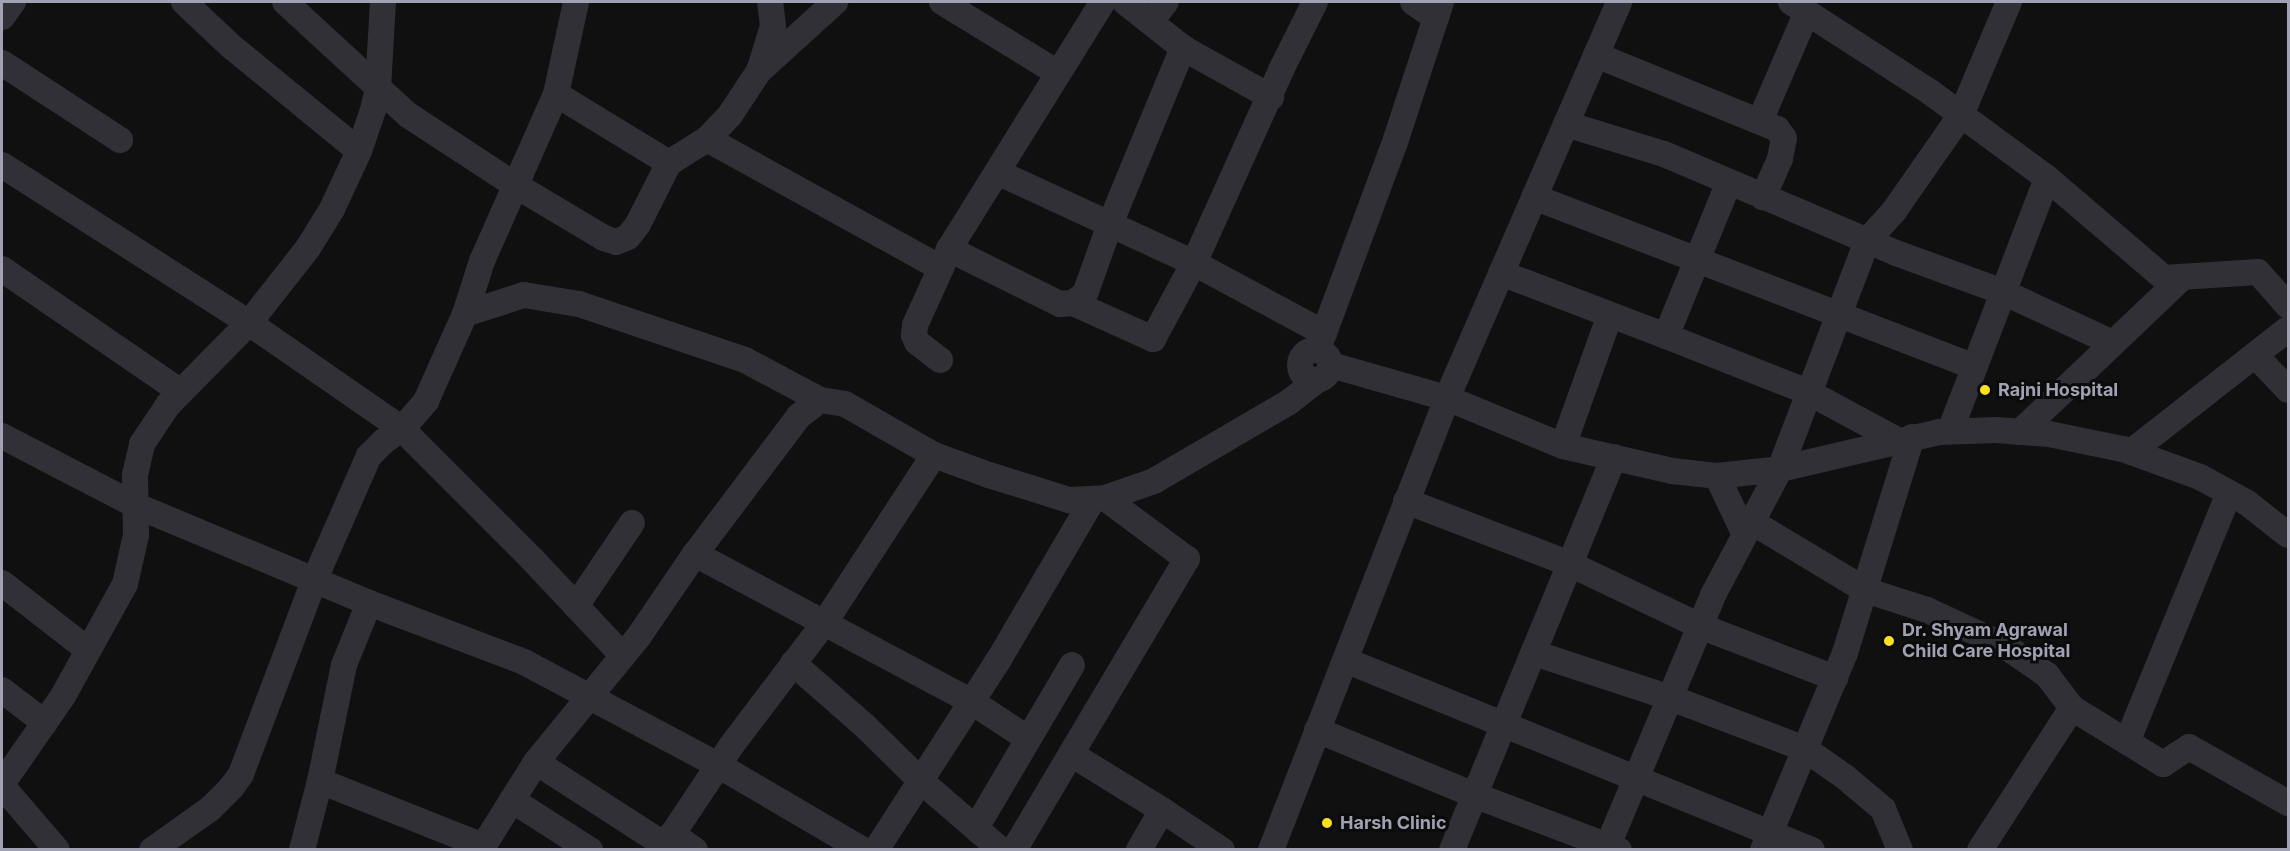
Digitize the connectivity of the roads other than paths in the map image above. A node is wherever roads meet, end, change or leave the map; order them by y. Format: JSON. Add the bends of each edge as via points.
{"nodes":[{"id":1,"x":13,"y":2,"type":"edge"},
{"id":2,"x":184,"y":2,"type":"edge"},
{"id":3,"x":285,"y":2,"type":"edge"},
{"id":4,"x":383,"y":2,"type":"edge"},
{"id":5,"x":576,"y":2,"type":"edge"},
{"id":6,"x":770,"y":2,"type":"edge"},
{"id":7,"x":834,"y":2,"type":"edge"},
{"id":8,"x":942,"y":2,"type":"edge"},
{"id":9,"x":1103,"y":2,"type":"edge"},
{"id":10,"x":1125,"y":2,"type":"edge"},
{"id":11,"x":1315,"y":2,"type":"edge"},
{"id":12,"x":1413,"y":2,"type":"edge"},
{"id":13,"x":1619,"y":2,"type":"edge"},
{"id":14,"x":2009,"y":2,"type":"edge"},
{"id":15,"x":1799,"y":7,"type":"edge"},
{"id":16,"x":1439,"y":10,"type":"edge"},
{"id":17,"x":1159,"y":11,"type":"edge"},
{"id":18,"x":2,"y":17,"type":"edge"},
{"id":19,"x":1183,"y":48,"type":"junction"},
{"id":20,"x":1596,"y":55,"type":"junction"},
{"id":21,"x":2,"y":63,"type":"edge"},
{"id":22,"x":759,"y":71,"type":"junction"},
{"id":23,"x":1058,"y":73,"type":"junction"},
{"id":24,"x":378,"y":88,"type":"junction"},
{"id":25,"x":556,"y":94,"type":"junction"},
{"id":26,"x":1271,"y":97,"type":"junction"},
{"id":27,"x":1961,"y":115,"type":"junction"},
{"id":28,"x":1760,"y":121,"type":"junction"},
{"id":29,"x":1566,"y":124,"type":"junction"},
{"id":30,"x":707,"y":139,"type":"junction"},
{"id":31,"x":120,"y":140,"type":"dead end"},
{"id":32,"x":359,"y":151,"type":"junction"},
{"id":33,"x":669,"y":163,"type":"junction"},
{"id":34,"x":2,"y":165,"type":"edge"},
{"id":35,"x":997,"y":172,"type":"junction"},
{"id":36,"x":2047,"y":178,"type":"junction"},
{"id":37,"x":1729,"y":182,"type":"junction"},
{"id":38,"x":515,"y":185,"type":"junction"},
{"id":39,"x":1534,"y":197,"type":"junction"},
{"id":40,"x":1763,"y":197,"type":"junction"},
{"id":41,"x":1110,"y":224,"type":"junction"},
{"id":42,"x":1867,"y":241,"type":"junction"},
{"id":43,"x":945,"y":258,"type":"junction"},
{"id":44,"x":1696,"y":259,"type":"junction"},
{"id":45,"x":1194,"y":263,"type":"junction"},
{"id":46,"x":2,"y":268,"type":"edge"},
{"id":47,"x":1501,"y":273,"type":"junction"},
{"id":48,"x":2183,"y":277,"type":"junction"},
{"id":49,"x":2003,"y":292,"type":"junction"},
{"id":50,"x":1073,"y":303,"type":"junction"},
{"id":51,"x":2289,"y":306,"type":"edge"},
{"id":52,"x":465,"y":314,"type":"junction"},
{"id":53,"x":1610,"y":315,"type":"junction"},
{"id":54,"x":1840,"y":315,"type":"junction"},
{"id":55,"x":249,"y":323,"type":"junction"},
{"id":56,"x":2289,"y":329,"type":"edge"},
{"id":57,"x":1666,"y":336,"type":"junction"},
{"id":58,"x":2113,"y":343,"type":"junction"},
{"id":59,"x":2255,"y":355,"type":"junction"},
{"id":60,"x":1322,"y":357,"type":"junction"},
{"id":61,"x":940,"y":360,"type":"dead end"},
{"id":62,"x":1974,"y":367,"type":"junction"},
{"id":63,"x":2289,"y":390,"type":"edge"},
{"id":64,"x":181,"y":392,"type":"junction"},
{"id":65,"x":1808,"y":392,"type":"junction"},
{"id":66,"x":1447,"y":398,"type":"junction"},
{"id":67,"x":820,"y":400,"type":"junction"},
{"id":68,"x":402,"y":429,"type":"junction"},
{"id":69,"x":1950,"y":431,"type":"junction"},
{"id":70,"x":2020,"y":432,"type":"junction"},
{"id":71,"x":2,"y":436,"type":"edge"},
{"id":72,"x":1905,"y":439,"type":"junction"},
{"id":73,"x":1563,"y":446,"type":"junction"},
{"id":74,"x":2131,"y":452,"type":"junction"},
{"id":75,"x":934,"y":455,"type":"junction"},
{"id":76,"x":1614,"y":457,"type":"junction"},
{"id":77,"x":1780,"y":469,"type":"junction"},
{"id":78,"x":1717,"y":476,"type":"junction"},
{"id":79,"x":2229,"y":493,"type":"junction"},
{"id":80,"x":1099,"y":499,"type":"junction"},
{"id":81,"x":1406,"y":501,"type":"junction"},
{"id":82,"x":137,"y":506,"type":"junction"},
{"id":83,"x":632,"y":523,"type":"dead end"},
{"id":84,"x":2284,"y":524,"type":"edge"},
{"id":85,"x":1748,"y":529,"type":"junction"},
{"id":86,"x":695,"y":554,"type":"junction"},
{"id":87,"x":1570,"y":564,"type":"junction"},
{"id":88,"x":314,"y":581,"type":"junction"},
{"id":89,"x":2,"y":583,"type":"edge"},
{"id":90,"x":1866,"y":590,"type":"junction"},
{"id":91,"x":369,"y":603,"type":"junction"},
{"id":92,"x":576,"y":606,"type":"junction"},
{"id":93,"x":825,"y":622,"type":"junction"},
{"id":94,"x":1700,"y":626,"type":"junction"},
{"id":95,"x":88,"y":650,"type":"junction"},
{"id":96,"x":1534,"y":653,"type":"junction"},
{"id":97,"x":623,"y":656,"type":"junction"},
{"id":98,"x":1345,"y":660,"type":"junction"},
{"id":99,"x":793,"y":663,"type":"junction"},
{"id":100,"x":1072,"y":665,"type":"dead end"},
{"id":101,"x":1835,"y":678,"type":"junction"},
{"id":102,"x":2,"y":690,"type":"edge"},
{"id":103,"x":589,"y":697,"type":"junction"},
{"id":104,"x":1671,"y":698,"type":"junction"},
{"id":105,"x":972,"y":702,"type":"junction"},
{"id":106,"x":2072,"y":708,"type":"junction"},
{"id":107,"x":45,"y":723,"type":"junction"},
{"id":108,"x":1505,"y":723,"type":"junction"},
{"id":109,"x":1317,"y":730,"type":"junction"},
{"id":110,"x":1027,"y":738,"type":"junction"},
{"id":111,"x":2127,"y":742,"type":"junction"},
{"id":112,"x":1805,"y":749,"type":"junction"},
{"id":113,"x":1071,"y":754,"type":"junction"},
{"id":114,"x":536,"y":762,"type":"junction"},
{"id":115,"x":718,"y":765,"type":"junction"},
{"id":116,"x":1637,"y":777,"type":"junction"},
{"id":117,"x":320,"y":782,"type":"junction"},
{"id":118,"x":921,"y":782,"type":"junction"},
{"id":119,"x":2,"y":785,"type":"edge"},
{"id":120,"x":1474,"y":795,"type":"junction"},
{"id":121,"x":512,"y":800,"type":"junction"},
{"id":122,"x":2289,"y":804,"type":"edge"},
{"id":123,"x":1162,"y":810,"type":"junction"},
{"id":124,"x":976,"y":828,"type":"junction"},
{"id":125,"x":1767,"y":841,"type":"edge"},
{"id":126,"x":666,"y":843,"type":"edge"},
{"id":127,"x":309,"y":847,"type":"edge"},
{"id":128,"x":482,"y":848,"type":"edge"},
{"id":129,"x":1611,"y":848,"type":"edge"},
{"id":130,"x":57,"y":849,"type":"edge"},
{"id":131,"x":152,"y":849,"type":"edge"},
{"id":132,"x":590,"y":849,"type":"edge"},
{"id":133,"x":695,"y":849,"type":"edge"},
{"id":134,"x":862,"y":849,"type":"edge"},
{"id":135,"x":876,"y":849,"type":"edge"},
{"id":136,"x":1001,"y":849,"type":"edge"},
{"id":137,"x":1014,"y":849,"type":"edge"},
{"id":138,"x":1139,"y":849,"type":"edge"},
{"id":139,"x":1222,"y":849,"type":"edge"},
{"id":140,"x":1271,"y":849,"type":"edge"},
{"id":141,"x":1452,"y":849,"type":"edge"},
{"id":142,"x":1812,"y":849,"type":"edge"},
{"id":143,"x":1900,"y":849,"type":"edge"},
{"id":144,"x":1980,"y":849,"type":"edge"}],
"edges":[{"from":1,"to":18,"type":"street"},
{"from":2,"to":32,"type":"street","via":[[232,47]]},
{"from":3,"to":24,"type":"street"},
{"from":4,"to":24,"type":"street"},
{"from":5,"to":25,"type":"street"},
{"from":6,"to":22,"type":"street","via":[[773,26]]},
{"from":7,"to":22,"type":"street"},
{"from":8,"to":23,"type":"street"},
{"from":9,"to":23,"type":"street"},
{"from":10,"to":17,"type":"street"},
{"from":11,"to":26,"type":"street"},
{"from":12,"to":16,"type":"street"},
{"from":13,"to":20,"type":"street"},
{"from":14,"to":27,"type":"street"},
{"from":15,"to":27,"type":"street"},
{"from":15,"to":28,"type":"street"},
{"from":16,"to":60,"type":"street"},
{"from":17,"to":19,"type":"street"},
{"from":19,"to":26,"type":"street"},
{"from":19,"to":41,"type":"street"},
{"from":20,"to":28,"type":"street"},
{"from":20,"to":29,"type":"street"},
{"from":21,"to":31,"type":"street"},
{"from":22,"to":30,"type":"street","via":[[730,115]]},
{"from":23,"to":35,"type":"street"},
{"from":24,"to":32,"type":"street"},
{"from":24,"to":38,"type":"street","via":[[408,115]]},
{"from":25,"to":33,"type":"street"},
{"from":25,"to":38,"type":"street"},
{"from":26,"to":45,"type":"street"},
{"from":27,"to":36,"type":"street"},
{"from":27,"to":42,"type":"street","via":[[1894,211]]},
{"from":28,"to":40,"type":"street","via":[[1777,129],[1784,138],[1780,159]]},
{"from":29,"to":37,"type":"street","via":[[1664,154]]},
{"from":29,"to":39,"type":"street"},
{"from":30,"to":33,"type":"street"},
{"from":30,"to":43,"type":"street"},
{"from":32,"to":55,"type":"street","via":[[321,228]]},
{"from":33,"to":38,"type":"street","via":[[638,224],[628,237],[616,242]]},
{"from":34,"to":55,"type":"street"},
{"from":35,"to":41,"type":"street"},
{"from":35,"to":43,"type":"street"},
{"from":36,"to":48,"type":"street","via":[[2164,278]]},
{"from":36,"to":49,"type":"street"},
{"from":37,"to":40,"type":"street"},
{"from":37,"to":44,"type":"street"},
{"from":38,"to":52,"type":"street","via":[[482,261]]},
{"from":39,"to":44,"type":"street"},
{"from":39,"to":47,"type":"street"},
{"from":40,"to":42,"type":"street"},
{"from":41,"to":45,"type":"street"},
{"from":41,"to":50,"type":"street","via":[[1085,294]]},
{"from":42,"to":49,"type":"street"},
{"from":42,"to":54,"type":"street"},
{"from":43,"to":50,"type":"street","via":[[1060,304]]},
{"from":43,"to":61,"type":"street","via":[[914,335],[924,349]]},
{"from":44,"to":54,"type":"street"},
{"from":44,"to":57,"type":"street"},
{"from":45,"to":50,"type":"street","via":[[1153,339]]},
{"from":45,"to":60,"type":"street"},
{"from":46,"to":64,"type":"street"},
{"from":47,"to":53,"type":"street"},
{"from":47,"to":66,"type":"street"},
{"from":48,"to":51,"type":"street","via":[[2259,272]]},
{"from":48,"to":58,"type":"street"},
{"from":49,"to":58,"type":"street"},
{"from":49,"to":62,"type":"street"},
{"from":52,"to":67,"type":"street","via":[[524,295],[579,304],[745,360]]},
{"from":52,"to":68,"type":"street","via":[[426,401]]},
{"from":53,"to":57,"type":"street"},
{"from":53,"to":73,"type":"street"},
{"from":54,"to":62,"type":"street"},
{"from":54,"to":65,"type":"street"},
{"from":55,"to":64,"type":"street"},
{"from":55,"to":68,"type":"street"},
{"from":56,"to":59,"type":"street"},
{"from":57,"to":65,"type":"street"},
{"from":58,"to":70,"type":"street"},
{"from":59,"to":63,"type":"street"},
{"from":59,"to":74,"type":"street"},
{"from":60,"to":66,"type":"street"},
{"from":60,"to":80,"type":"street","via":[[1289,402],[1154,481]]},
{"from":62,"to":69,"type":"street"},
{"from":64,"to":82,"type":"street","via":[[142,444],[135,475]]},
{"from":65,"to":72,"type":"street"},
{"from":65,"to":77,"type":"street"},
{"from":66,"to":73,"type":"street"},
{"from":66,"to":81,"type":"street"},
{"from":67,"to":75,"type":"street","via":[[845,404]]},
{"from":67,"to":86,"type":"street","via":[[798,416]]},
{"from":68,"to":88,"type":"street","via":[[369,456]]},
{"from":68,"to":92,"type":"street"},
{"from":69,"to":70,"type":"street"},
{"from":69,"to":72,"type":"street"},
{"from":70,"to":74,"type":"street","via":[[2049,434]]},
{"from":71,"to":82,"type":"street"},
{"from":72,"to":77,"type":"street"},
{"from":72,"to":90,"type":"street"},
{"from":73,"to":76,"type":"street"},
{"from":74,"to":79,"type":"street","via":[[2200,477]]},
{"from":75,"to":80,"type":"street","via":[[1069,500]]},
{"from":75,"to":93,"type":"street"},
{"from":76,"to":78,"type":"street","via":[[1672,471]]},
{"from":76,"to":87,"type":"street"},
{"from":77,"to":78,"type":"street"},
{"from":77,"to":85,"type":"street"},
{"from":78,"to":85,"type":"street"},
{"from":79,"to":84,"type":"street"},
{"from":79,"to":111,"type":"street"},
{"from":80,"to":105,"type":"street"},
{"from":80,"to":113,"type":"street","via":[[1187,560]]},
{"from":81,"to":87,"type":"street"},
{"from":81,"to":98,"type":"street"},
{"from":82,"to":88,"type":"street"},
{"from":82,"to":95,"type":"street","via":[[136,535],[125,584]]},
{"from":83,"to":92,"type":"street"},
{"from":85,"to":90,"type":"street"},
{"from":85,"to":94,"type":"street"},
{"from":86,"to":93,"type":"street"},
{"from":86,"to":97,"type":"street"},
{"from":87,"to":94,"type":"street"},
{"from":87,"to":96,"type":"street"},
{"from":88,"to":91,"type":"street"},
{"from":88,"to":131,"type":"street","via":[[241,774],[210,808]]},
{"from":89,"to":95,"type":"street"},
{"from":90,"to":101,"type":"street"},
{"from":90,"to":106,"type":"street","via":[[1928,610],[2005,646],[2047,675]]},
{"from":91,"to":103,"type":"street","via":[[524,662]]},
{"from":91,"to":117,"type":"street","via":[[344,664]]},
{"from":92,"to":97,"type":"street"},
{"from":93,"to":99,"type":"street"},
{"from":93,"to":105,"type":"street"},
{"from":94,"to":101,"type":"street"},
{"from":94,"to":104,"type":"street"},
{"from":95,"to":107,"type":"street"},
{"from":96,"to":104,"type":"street"},
{"from":96,"to":108,"type":"street"},
{"from":97,"to":103,"type":"street"},
{"from":98,"to":108,"type":"street"},
{"from":98,"to":109,"type":"street"},
{"from":99,"to":115,"type":"street"},
{"from":99,"to":118,"type":"street"},
{"from":100,"to":110,"type":"street"},
{"from":101,"to":112,"type":"street"},
{"from":102,"to":107,"type":"street"},
{"from":103,"to":114,"type":"street"},
{"from":103,"to":115,"type":"street"},
{"from":104,"to":112,"type":"street"},
{"from":104,"to":116,"type":"street"},
{"from":105,"to":110,"type":"street"},
{"from":105,"to":118,"type":"street"},
{"from":106,"to":111,"type":"street"},
{"from":106,"to":144,"type":"street"},
{"from":107,"to":119,"type":"street"},
{"from":108,"to":116,"type":"street"},
{"from":108,"to":120,"type":"street"},
{"from":109,"to":120,"type":"street"},
{"from":109,"to":140,"type":"street"},
{"from":110,"to":124,"type":"street"},
{"from":111,"to":122,"type":"street","via":[[2163,764],[2189,747]]},
{"from":112,"to":125,"type":"street"},
{"from":112,"to":143,"type":"street","via":[[1883,809]]},
{"from":113,"to":123,"type":"street"},
{"from":113,"to":137,"type":"street"},
{"from":114,"to":121,"type":"street"},
{"from":114,"to":126,"type":"street"},
{"from":115,"to":126,"type":"street"},
{"from":115,"to":134,"type":"street"},
{"from":116,"to":125,"type":"street"},
{"from":116,"to":129,"type":"street"},
{"from":117,"to":127,"type":"street"},
{"from":117,"to":128,"type":"street"},
{"from":118,"to":124,"type":"street"},
{"from":118,"to":135,"type":"street"},
{"from":119,"to":130,"type":"street"},
{"from":120,"to":129,"type":"street"},
{"from":120,"to":141,"type":"street"},
{"from":121,"to":128,"type":"street"},
{"from":121,"to":132,"type":"street"},
{"from":123,"to":138,"type":"street"},
{"from":123,"to":139,"type":"street"},
{"from":124,"to":136,"type":"street"},
{"from":125,"to":142,"type":"street"},
{"from":126,"to":133,"type":"street"}]}
